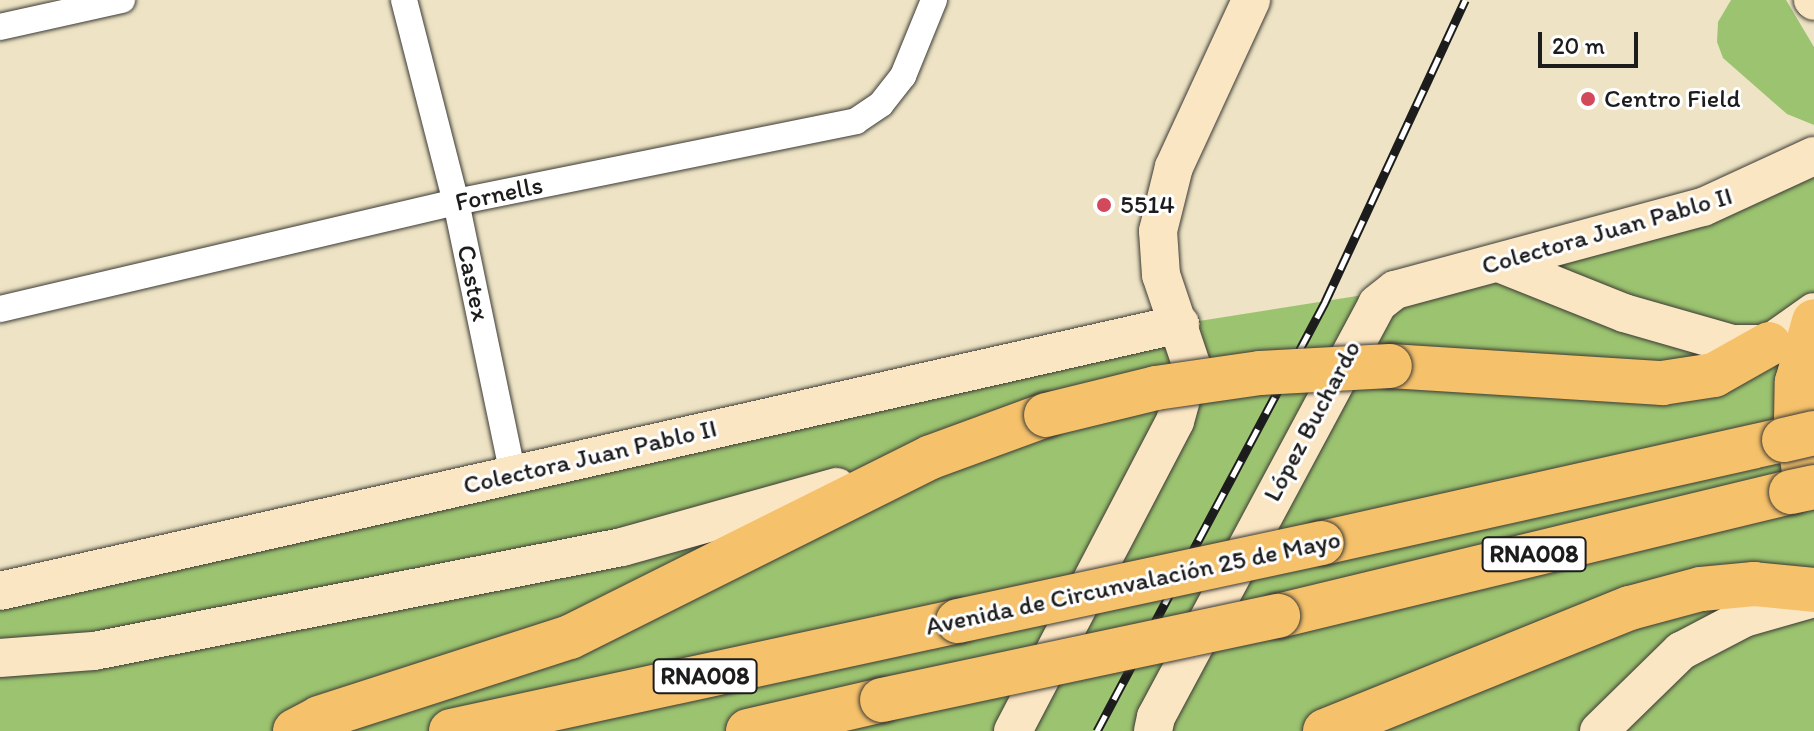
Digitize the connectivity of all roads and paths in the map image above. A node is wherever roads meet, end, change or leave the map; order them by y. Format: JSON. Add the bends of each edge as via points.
{"nodes":[{"id":1,"x":122,"y":0,"type":"edge"},
{"id":2,"x":404,"y":0,"type":"edge"},
{"id":3,"x":934,"y":0,"type":"edge"},
{"id":4,"x":1251,"y":0,"type":"edge"},
{"id":5,"x":94,"y":3,"type":"edge"},
{"id":6,"x":0,"y":27,"type":"edge"},
{"id":7,"x":1814,"y":156,"type":"edge"},
{"id":8,"x":456,"y":202,"type":"junction"},
{"id":9,"x":1499,"y":263,"type":"junction"},
{"id":10,"x":1395,"y":290,"type":"joint"},
{"id":11,"x":0,"y":309,"type":"edge"},
{"id":12,"x":1814,"y":312,"type":"edge"},
{"id":13,"x":1814,"y":321,"type":"edge"},
{"id":14,"x":1180,"y":324,"type":"junction"},
{"id":15,"x":1769,"y":344,"type":"junction"},
{"id":16,"x":1799,"y":437,"type":"edge"},
{"id":17,"x":931,"y":457,"type":"junction"},
{"id":18,"x":513,"y":475,"type":"junction"},
{"id":19,"x":1806,"y":493,"type":"edge"},
{"id":20,"x":1814,"y":590,"type":"edge"},
{"id":21,"x":0,"y":591,"type":"edge"},
{"id":22,"x":1814,"y":598,"type":"edge"},
{"id":23,"x":0,"y":658,"type":"edge"},
{"id":24,"x":295,"y":731,"type":"edge"},
{"id":25,"x":451,"y":731,"type":"edge"},
{"id":26,"x":748,"y":731,"type":"edge"},
{"id":27,"x":1013,"y":731,"type":"edge"},
{"id":28,"x":1153,"y":731,"type":"edge"},
{"id":29,"x":1325,"y":731,"type":"edge"},
{"id":30,"x":1599,"y":731,"type":"edge"}],
"edges":[{"from":1,"to":5,"type":"street"},
{"from":2,"to":8,"type":"street","name":"Castex"},
{"from":3,"to":8,"type":"street","name":"Fornells","via":[[903,76],[881,104],[856,121]]},
{"from":4,"to":14,"type":"main road","via":[[1174,167],[1158,231],[1161,275]]},
{"from":5,"to":6,"type":"street"},
{"from":7,"to":9,"type":"main road","name":"Colectora Juan Pablo II","via":[[1703,207]]},
{"from":8,"to":11,"type":"street","name":"Fornells"},
{"from":8,"to":18,"type":"street","name":"Castex"},
{"from":9,"to":10,"type":"main road","name":"Colectora Juan Pablo II"},
{"from":9,"to":15,"type":"main road","via":[[1552,279],[1624,313],[1732,344]]},
{"from":10,"to":28,"type":"main road","name":"López Buchardo","via":[[1366,319]]},
{"from":12,"to":15,"type":"main road"},
{"from":13,"to":19,"type":"highway","via":[[1797,382],[1796,421]]},
{"from":14,"to":18,"type":"main road","name":"Colectora Juan Pablo II"},
{"from":14,"to":27,"type":"main road","via":[[1191,364],[1175,421]]},
{"from":15,"to":17,"type":"highway","bridge":true,"via":[[1714,375],[1662,383],[1390,366],[1260,373],[1156,388],[1046,415]]},
{"from":16,"to":25,"type":"highway","name":"Avenida de Circunvalación 25 de Mayo","number":"RNA008","bridge":true},
{"from":17,"to":23,"type":"main road","via":[[772,509],[622,547],[109,649]]},
{"from":17,"to":24,"type":"highway","via":[[570,637],[319,718]]},
{"from":18,"to":21,"type":"main road","name":"Colectora Juan Pablo II"},
{"from":19,"to":26,"type":"highway","number":"RNA008","bridge":true,"via":[[1278,616]]},
{"from":20,"to":29,"type":"highway","via":[[1754,584],[1701,589],[1630,608]]},
{"from":22,"to":30,"type":"main road","via":[[1744,618],[1681,651]]}]}
